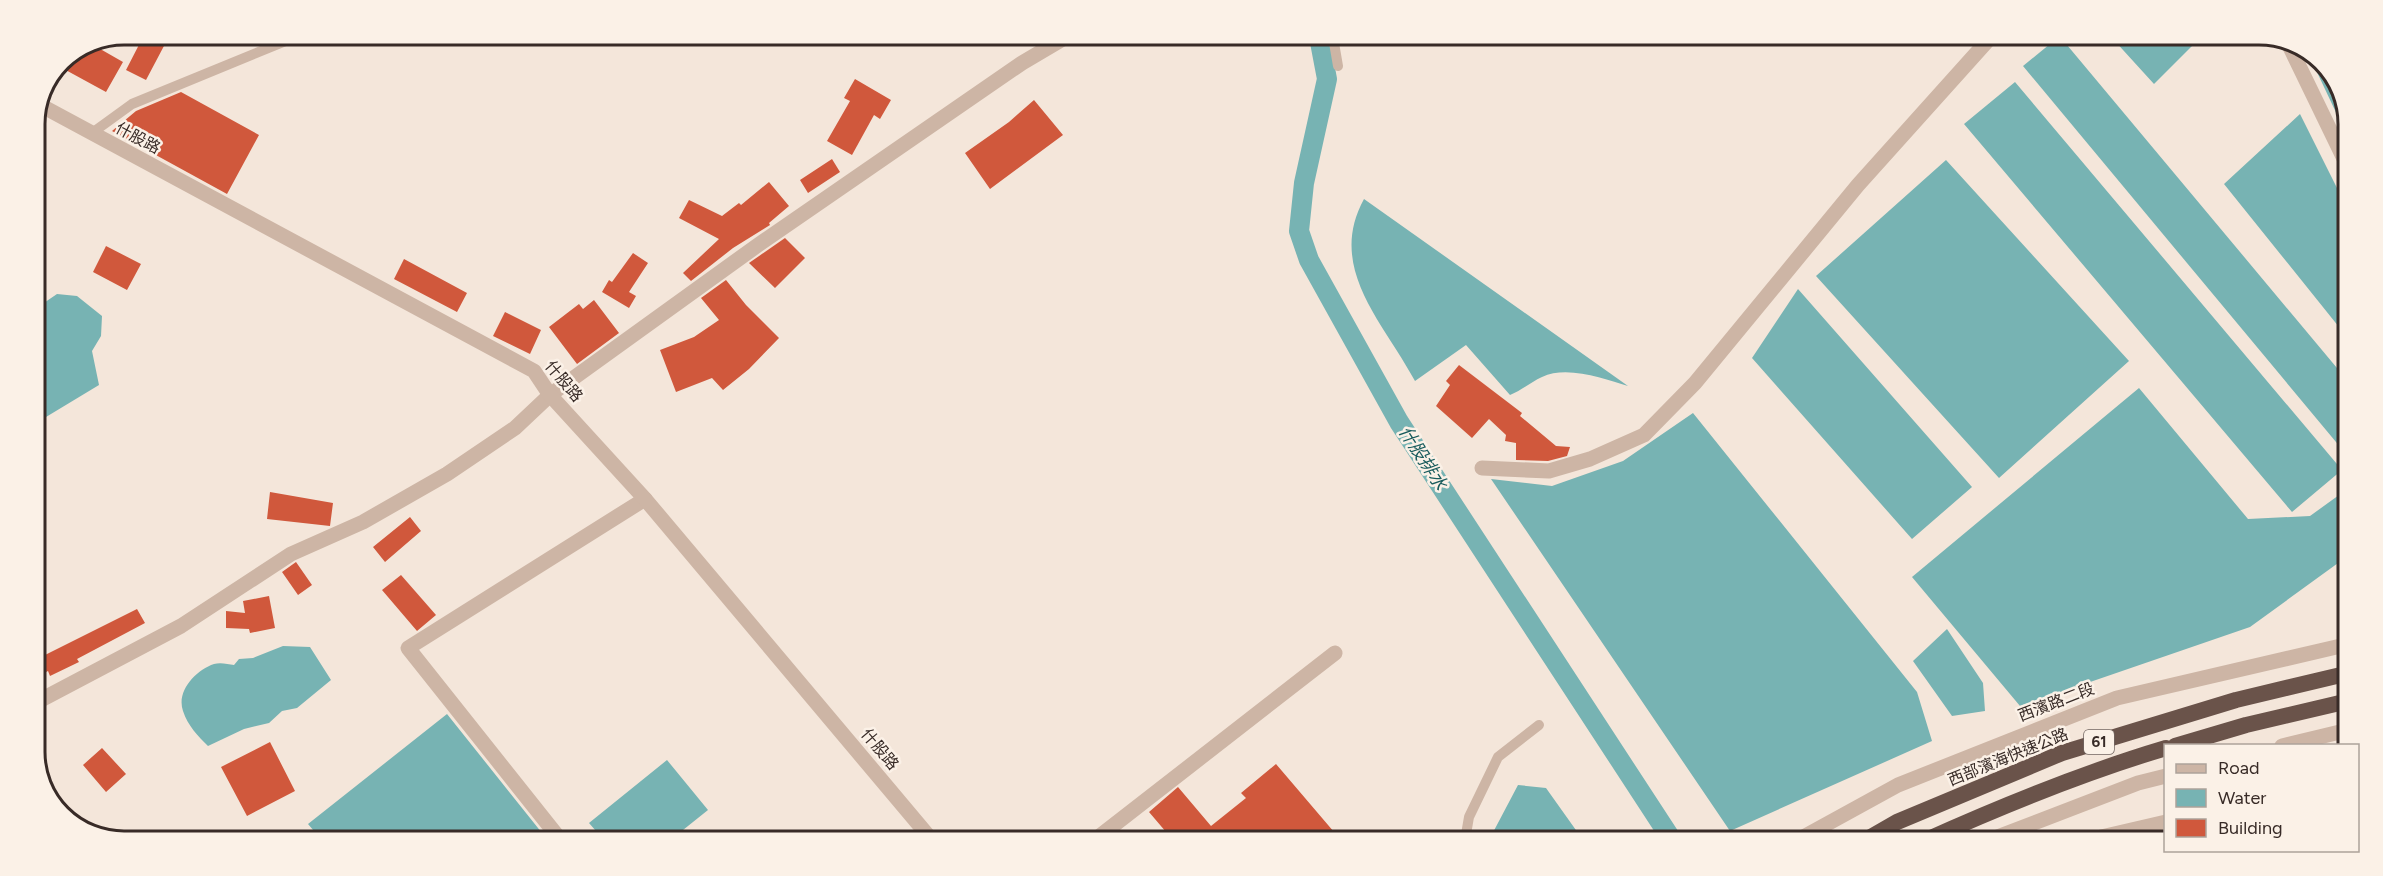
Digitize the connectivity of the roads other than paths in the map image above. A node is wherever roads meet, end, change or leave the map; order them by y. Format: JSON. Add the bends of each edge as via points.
{"nodes":[{"id":1,"x":276,"y":45,"type":"edge"},
{"id":2,"x":1051,"y":45,"type":"edge"},
{"id":3,"x":1334,"y":45,"type":"edge"},
{"id":4,"x":1985,"y":45,"type":"edge"},
{"id":5,"x":2294,"y":53,"type":"edge"},
{"id":6,"x":1338,"y":66,"type":"dead end"},
{"id":7,"x":47,"y":109,"type":"edge"},
{"id":8,"x":92,"y":133,"type":"junction"},
{"id":9,"x":2338,"y":138,"type":"edge"},
{"id":10,"x":550,"y":395,"type":"junction"},
{"id":11,"x":1482,"y":468,"type":"dead end"},
{"id":12,"x":645,"y":498,"type":"junction"},
{"id":13,"x":2338,"y":647,"type":"edge"},
{"id":14,"x":1335,"y":653,"type":"dead end"},
{"id":15,"x":2338,"y":676,"type":"edge"},
{"id":16,"x":45,"y":698,"type":"edge"},
{"id":17,"x":2338,"y":703,"type":"edge"},
{"id":18,"x":1539,"y":724,"type":"dead end"},
{"id":19,"x":2338,"y":732,"type":"edge"},
{"id":20,"x":2182,"y":744,"type":"edge"},
{"id":21,"x":2290,"y":744,"type":"edge"},
{"id":22,"x":2164,"y":749,"type":"edge"},
{"id":23,"x":2164,"y":776,"type":"edge"},
{"id":24,"x":2164,"y":822,"type":"edge"},
{"id":25,"x":553,"y":831,"type":"edge"},
{"id":26,"x":924,"y":831,"type":"edge"},
{"id":27,"x":1106,"y":831,"type":"edge"},
{"id":28,"x":1467,"y":831,"type":"edge"},
{"id":29,"x":1813,"y":831,"type":"edge"},
{"id":30,"x":1881,"y":831,"type":"edge"},
{"id":31,"x":1947,"y":831,"type":"edge"},
{"id":32,"x":2013,"y":831,"type":"edge"},
{"id":33,"x":2127,"y":831,"type":"edge"}],
"edges":[{"from":1,"to":8,"type":"lane","via":[[132,104]]},
{"from":2,"to":10,"type":"street","via":[[758,245]]},
{"from":3,"to":6,"type":"lane"},
{"from":4,"to":11,"type":"street","via":[[1858,185],[1695,383],[1644,435],[1590,459],[1549,471]]},
{"from":5,"to":9,"type":"street"},
{"from":7,"to":8,"type":"street","name":"什股路"},
{"from":8,"to":10,"type":"street","name":"什股路","via":[[534,371]]},
{"from":10,"to":12,"type":"street","name":"什股路"},
{"from":10,"to":16,"type":"street","via":[[515,428],[447,474],[363,522],[291,554],[181,626]]},
{"from":12,"to":25,"type":"street","via":[[408,648]]},
{"from":12,"to":26,"type":"street","name":"什股路"},
{"from":13,"to":29,"type":"street","name":"西濱路二段","via":[[2117,698],[1898,785]]},
{"from":14,"to":27,"type":"street"},
{"from":15,"to":30,"type":"highway","name":"西部濱海快速公路","number":"61","via":[[2236,700],[2062,753]]},
{"from":17,"to":20,"type":"highway"},
{"from":18,"to":28,"type":"lane","via":[[1498,757],[1469,817]]},
{"from":19,"to":21,"type":"street"},
{"from":22,"to":31,"type":"highway","number":"61","via":[[2095,769]]},
{"from":23,"to":32,"type":"street"},
{"from":24,"to":33,"type":"street"}]}
